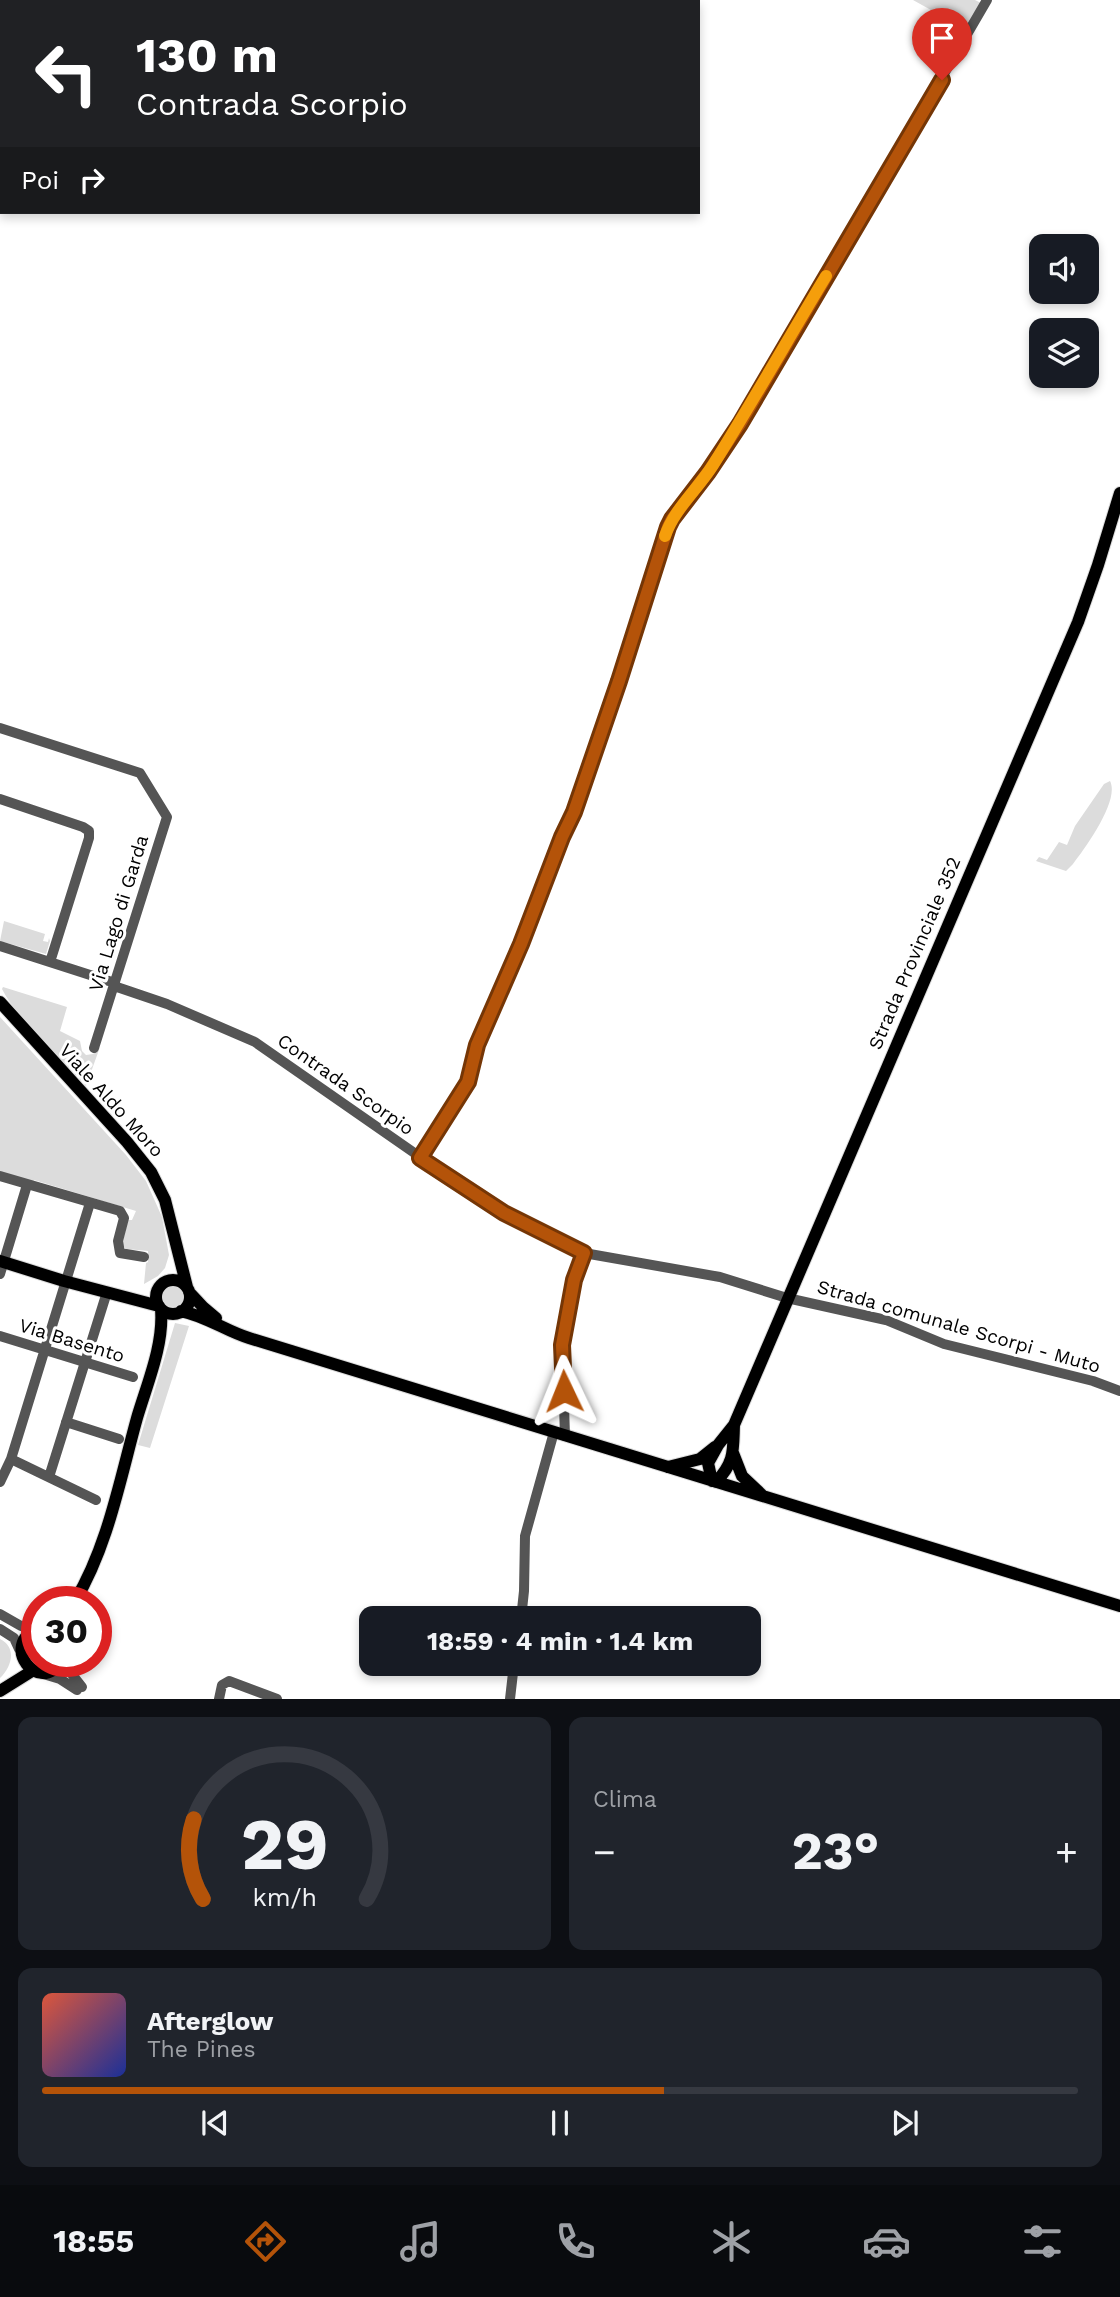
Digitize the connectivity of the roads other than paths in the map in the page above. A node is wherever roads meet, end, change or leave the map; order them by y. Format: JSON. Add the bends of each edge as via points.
{"nodes":[{"id":1,"x":987,"y":0,"type":"edge"},
{"id":2,"x":1120,"y":493,"type":"edge"},
{"id":3,"x":0,"y":728,"type":"edge"},
{"id":4,"x":0,"y":799,"type":"edge"},
{"id":5,"x":0,"y":946,"type":"edge"},
{"id":6,"x":50,"y":962,"type":"junction"},
{"id":7,"x":115,"y":985,"type":"junction"},
{"id":8,"x":1,"y":1004,"type":"edge"},
{"id":9,"x":94,"y":1048,"type":"dead end"},
{"id":10,"x":420,"y":1158,"type":"junction"},
{"id":11,"x":0,"y":1177,"type":"edge"},
{"id":12,"x":27,"y":1185,"type":"junction"},
{"id":13,"x":90,"y":1202,"type":"junction"},
{"id":14,"x":174,"y":1230,"type":"junction"},
{"id":15,"x":584,"y":1253,"type":"junction"},
{"id":16,"x":144,"y":1256,"type":"dead end"},
{"id":17,"x":1,"y":1266,"type":"edge"},
{"id":18,"x":64,"y":1282,"type":"junction"},
{"id":19,"x":162,"y":1283,"type":"junction"},
{"id":20,"x":188,"y":1290,"type":"junction"},
{"id":21,"x":107,"y":1292,"type":"junction"},
{"id":22,"x":787,"y":1298,"type":"junction"},
{"id":23,"x":160,"y":1307,"type":"junction"},
{"id":24,"x":179,"y":1312,"type":"junction"},
{"id":25,"x":0,"y":1336,"type":"edge"},
{"id":26,"x":249,"y":1338,"type":"junction"},
{"id":27,"x":159,"y":1339,"type":"junction"},
{"id":28,"x":44,"y":1349,"type":"junction"},
{"id":29,"x":86,"y":1362,"type":"junction"},
{"id":30,"x":133,"y":1377,"type":"dead end"},
{"id":31,"x":1120,"y":1391,"type":"edge"},
{"id":32,"x":66,"y":1422,"type":"junction"},
{"id":33,"x":734,"y":1425,"type":"junction"},
{"id":34,"x":560,"y":1434,"type":"junction"},
{"id":35,"x":119,"y":1439,"type":"dead end"},
{"id":36,"x":718,"y":1445,"type":"junction"},
{"id":37,"x":733,"y":1453,"type":"junction"},
{"id":38,"x":11,"y":1459,"type":"junction"},
{"id":39,"x":666,"y":1467,"type":"junction"},
{"id":40,"x":49,"y":1478,"type":"junction"},
{"id":41,"x":1,"y":1482,"type":"edge"},
{"id":42,"x":714,"y":1482,"type":"junction"},
{"id":43,"x":765,"y":1498,"type":"junction"},
{"id":44,"x":96,"y":1500,"type":"dead end"},
{"id":45,"x":83,"y":1586,"type":"edge"},
{"id":46,"x":522,"y":1606,"type":"edge"},
{"id":47,"x":1120,"y":1606,"type":"edge"},
{"id":48,"x":0,"y":1614,"type":"edge"},
{"id":49,"x":21,"y":1626,"type":"edge"},
{"id":50,"x":1,"y":1630,"type":"edge"},
{"id":51,"x":21,"y":1651,"type":"edge"},
{"id":52,"x":20,"y":1655,"type":"junction"},
{"id":53,"x":513,"y":1676,"type":"edge"},
{"id":54,"x":27,"y":1677,"type":"edge"},
{"id":55,"x":53,"y":1677,"type":"edge"},
{"id":56,"x":73,"y":1677,"type":"edge"},
{"id":57,"x":1,"y":1691,"type":"edge"},
{"id":58,"x":219,"y":1699,"type":"edge"},
{"id":59,"x":277,"y":1699,"type":"edge"},
{"id":60,"x":510,"y":1699,"type":"edge"}],
"edges":[{"from":1,"to":10,"type":"street","via":[[740,424],[672,519],[574,812],[477,1045],[468,1082]]},
{"from":2,"to":22,"type":"main road","name":"Strada Provinciale 352","via":[[1078,622]]},
{"from":3,"to":7,"type":"street","name":"Via Lago di Garda","via":[[141,773],[167,817]]},
{"from":4,"to":6,"type":"street","via":[[89,831]]},
{"from":5,"to":6,"type":"street","name":"Contrada Scorpio"},
{"from":6,"to":7,"type":"street","name":"Contrada Scorpio"},
{"from":7,"to":9,"type":"street","name":"Via Lago di Garda"},
{"from":7,"to":10,"type":"street","name":"Contrada Scorpio","via":[[255,1042]]},
{"from":8,"to":14,"type":"main road","name":"Viale Aldo Moro","via":[[142,1161],[160,1188]]},
{"from":10,"to":15,"type":"street","name":"Contrada Scorpio","via":[[504,1213]]},
{"from":11,"to":12,"type":"street"},
{"from":12,"to":13,"type":"street"},
{"from":12,"to":17,"type":"street"},
{"from":13,"to":16,"type":"street","via":[[122,1213],[120,1253]]},
{"from":13,"to":18,"type":"street"},
{"from":14,"to":19,"type":"main road","name":"Viale Aldo Moro","via":[[175,1258]]},
{"from":14,"to":20,"type":"main road","name":"Viale Aldo Moro"},
{"from":15,"to":22,"type":"street","name":"Contrada Scorpio","via":[[720,1277]]},
{"from":15,"to":34,"type":"street","via":[[562,1345]]},
{"from":17,"to":18,"type":"main road"},
{"from":18,"to":21,"type":"main road"},
{"from":18,"to":28,"type":"street"},
{"from":19,"to":20,"type":"main road","via":[[174,1279]]},
{"from":19,"to":21,"type":"main road","via":[[129,1294]]},
{"from":19,"to":23,"type":"main road","name":"Viale Aldo Moro","via":[[156,1297]]},
{"from":20,"to":24,"type":"main road","name":"Viale Aldo Moro","via":[[189,1303]]},
{"from":20,"to":26,"type":"main road","via":[[203,1307]]},
{"from":21,"to":23,"type":"main road"},
{"from":21,"to":29,"type":"street"},
{"from":22,"to":31,"type":"street","name":"Strada comunale Scorpi - Muto","via":[[886,1320],[944,1344]]},
{"from":22,"to":33,"type":"main road","name":"Strada Provinciale 352"},
{"from":23,"to":24,"type":"main road","via":[[168,1313]]},
{"from":23,"to":27,"type":"main road","name":"Viale Aldo Moro"},
{"from":24,"to":26,"type":"main road"},
{"from":24,"to":27,"type":"main road","name":"Viale Aldo Moro"},
{"from":25,"to":28,"type":"street","name":"Via Basento"},
{"from":26,"to":34,"type":"main road"},
{"from":27,"to":45,"type":"main road","name":"Viale Aldo Moro","via":[[101,1544]]},
{"from":28,"to":29,"type":"street","name":"Via Basento"},
{"from":28,"to":38,"type":"street"},
{"from":29,"to":30,"type":"street","name":"Via Basento"},
{"from":29,"to":32,"type":"street"},
{"from":32,"to":35,"type":"street"},
{"from":32,"to":40,"type":"street"},
{"from":33,"to":36,"type":"main road","name":"Strada Provinciale 352"},
{"from":33,"to":37,"type":"main road","name":"Strada Provinciale 352"},
{"from":34,"to":39,"type":"main road"},
{"from":34,"to":46,"type":"street","via":[[525,1536]]},
{"from":36,"to":39,"type":"main road","name":"Strada Provinciale 352","via":[[700,1459]]},
{"from":36,"to":42,"type":"main road","name":"Strada Provinciale 352","via":[[708,1463]]},
{"from":37,"to":42,"type":"main road","name":"Strada Provinciale 352","via":[[728,1469]]},
{"from":37,"to":43,"type":"main road","via":[[742,1476]]},
{"from":38,"to":40,"type":"street"},
{"from":38,"to":41,"type":"street"},
{"from":39,"to":42,"type":"main road"},
{"from":40,"to":44,"type":"street"},
{"from":42,"to":43,"type":"main road"},
{"from":43,"to":47,"type":"main road"},
{"from":48,"to":49,"type":"street"},
{"from":50,"to":52,"type":"street","via":[[14,1638]]},
{"from":51,"to":52,"type":"main road"},
{"from":52,"to":57,"type":"main road"},
{"from":53,"to":60,"type":"street"},
{"from":54,"to":57,"type":"main road"},
{"from":55,"to":56,"type":"street","via":[[79,1688]]},
{"from":58,"to":59,"type":"street","via":[[222,1685],[229,1681]]}]}
